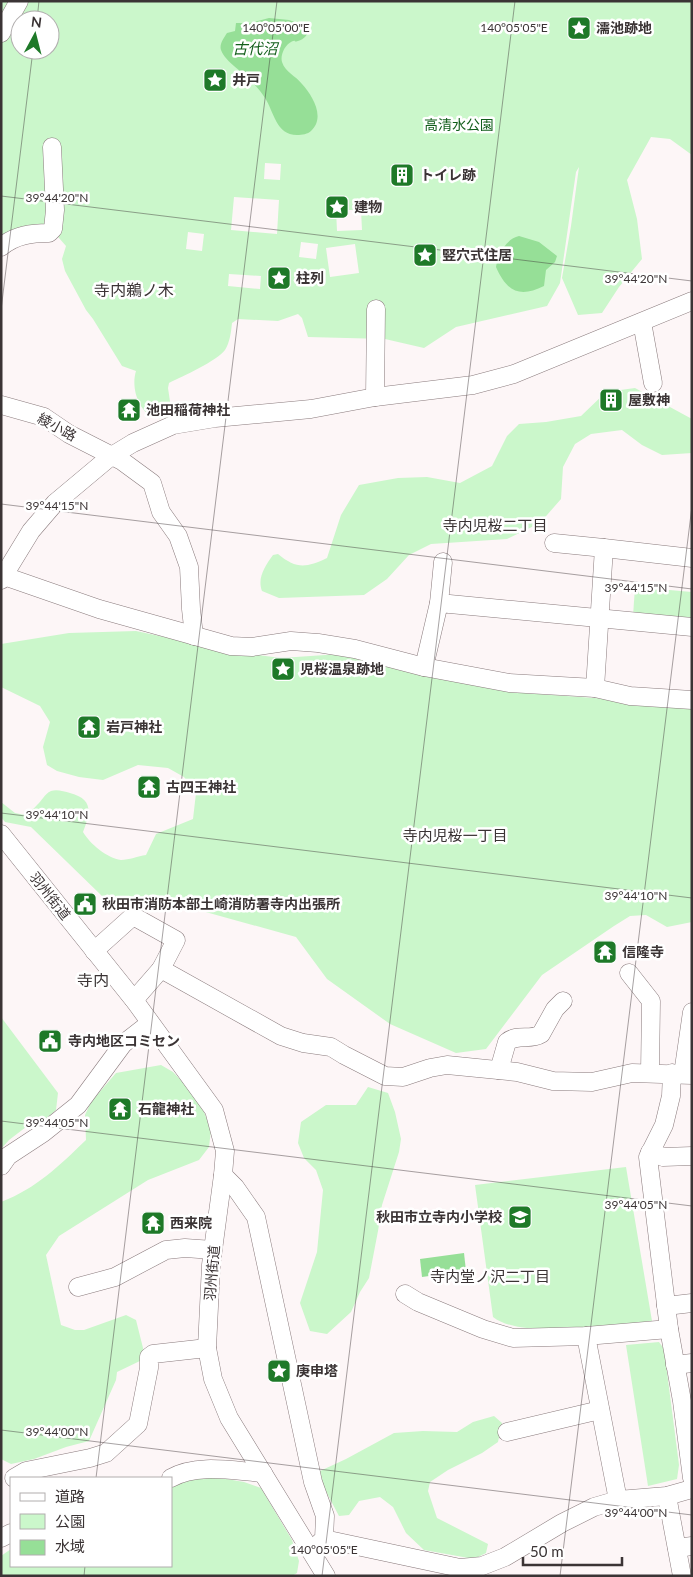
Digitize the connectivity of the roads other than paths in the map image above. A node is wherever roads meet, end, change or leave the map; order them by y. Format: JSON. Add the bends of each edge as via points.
{"nodes":[{"id":1,"x":19,"y":1,"type":"edge"},
{"id":2,"x":1,"y":33,"type":"edge"},
{"id":3,"x":52,"y":147,"type":"dead end"},
{"id":4,"x":1,"y":247,"type":"edge"},
{"id":5,"x":692,"y":301,"type":"edge"},
{"id":6,"x":376,"y":309,"type":"dead end"},
{"id":7,"x":642,"y":322,"type":"junction"},
{"id":8,"x":653,"y":384,"type":"dead end"},
{"id":9,"x":375,"y":397,"type":"junction"},
{"id":10,"x":1,"y":406,"type":"edge"},
{"id":11,"x":110,"y":456,"type":"junction"},
{"id":12,"x":554,"y":543,"type":"dead end"},
{"id":13,"x":604,"y":548,"type":"junction"},
{"id":14,"x":692,"y":558,"type":"edge"},
{"id":15,"x":443,"y":562,"type":"dead end"},
{"id":16,"x":2,"y":578,"type":"edge"},
{"id":17,"x":439,"y":603,"type":"junction"},
{"id":18,"x":601,"y":619,"type":"junction"},
{"id":19,"x":692,"y":626,"type":"edge"},
{"id":20,"x":194,"y":636,"type":"junction"},
{"id":21,"x":424,"y":667,"type":"junction"},
{"id":22,"x":595,"y":688,"type":"junction"},
{"id":23,"x":692,"y":700,"type":"edge"},
{"id":24,"x":2,"y":837,"type":"edge"},
{"id":25,"x":94,"y":951,"type":"junction"},
{"id":26,"x":161,"y":969,"type":"junction"},
{"id":27,"x":629,"y":973,"type":"dead end"},
{"id":28,"x":134,"y":1000,"type":"junction"},
{"id":29,"x":563,"y":1001,"type":"dead end"},
{"id":30,"x":692,"y":1012,"type":"edge"},
{"id":31,"x":150,"y":1022,"type":"junction"},
{"id":32,"x":500,"y":1070,"type":"junction"},
{"id":33,"x":650,"y":1073,"type":"junction"},
{"id":34,"x":682,"y":1074,"type":"edge"},
{"id":35,"x":650,"y":1152,"type":"junction"},
{"id":36,"x":692,"y":1156,"type":"edge"},
{"id":37,"x":1,"y":1166,"type":"edge"},
{"id":38,"x":223,"y":1175,"type":"junction"},
{"id":39,"x":213,"y":1250,"type":"junction"},
{"id":40,"x":78,"y":1287,"type":"dead end"},
{"id":41,"x":404,"y":1294,"type":"dead end"},
{"id":42,"x":692,"y":1303,"type":"edge"},
{"id":43,"x":666,"y":1306,"type":"junction"},
{"id":44,"x":669,"y":1330,"type":"junction"},
{"id":45,"x":586,"y":1336,"type":"junction"},
{"id":46,"x":207,"y":1348,"type":"junction"},
{"id":47,"x":684,"y":1364,"type":"edge"},
{"id":48,"x":600,"y":1410,"type":"junction"},
{"id":49,"x":688,"y":1421,"type":"edge"},
{"id":50,"x":507,"y":1432,"type":"dead end"},
{"id":51,"x":263,"y":1473,"type":"junction"},
{"id":52,"x":16,"y":1477,"type":"edge"},
{"id":53,"x":172,"y":1477,"type":"edge"},
{"id":54,"x":692,"y":1478,"type":"edge"},
{"id":55,"x":692,"y":1489,"type":"edge"},
{"id":56,"x":667,"y":1496,"type":"junction"},
{"id":57,"x":618,"y":1500,"type":"junction"},
{"id":58,"x":318,"y":1545,"type":"junction"},
{"id":59,"x":684,"y":1547,"type":"edge"},
{"id":60,"x":326,"y":1576,"type":"edge"},
{"id":61,"x":682,"y":1576,"type":"edge"}],
"edges":[{"from":1,"to":2,"type":"street"},
{"from":3,"to":4,"type":"street","via":[[53,229],[49,233],[29,233]]},
{"from":5,"to":7,"type":"street"},
{"from":6,"to":9,"type":"street"},
{"from":7,"to":8,"type":"street"},
{"from":7,"to":9,"type":"street","via":[[514,374],[474,385]]},
{"from":9,"to":11,"type":"street","via":[[173,425]]},
{"from":10,"to":11,"type":"street","name":"綾小路","via":[[44,417]]},
{"from":11,"to":16,"type":"street","via":[[55,503],[31,531]]},
{"from":11,"to":20,"type":"street","name":"綾小路","via":[[152,483],[161,512],[178,536],[189,567]]},
{"from":12,"to":13,"type":"street"},
{"from":13,"to":14,"type":"street"},
{"from":13,"to":18,"type":"street"},
{"from":15,"to":17,"type":"street"},
{"from":16,"to":20,"type":"street"},
{"from":17,"to":18,"type":"street"},
{"from":17,"to":21,"type":"street"},
{"from":18,"to":19,"type":"street"},
{"from":18,"to":22,"type":"street"},
{"from":20,"to":21,"type":"street","via":[[230,646],[252,647],[291,641],[318,643]]},
{"from":21,"to":22,"type":"street","via":[[509,683]]},
{"from":22,"to":23,"type":"street","via":[[630,696]]},
{"from":24,"to":25,"type":"street","name":"羽州街道"},
{"from":25,"to":26,"type":"street","via":[[132,916],[176,940]]},
{"from":25,"to":28,"type":"street","name":"羽州街道"},
{"from":26,"to":28,"type":"street"},
{"from":26,"to":32,"type":"street","via":[[281,1036],[331,1047],[385,1076],[402,1077],[446,1065]]},
{"from":27,"to":33,"type":"street","via":[[651,1001]]},
{"from":28,"to":31,"type":"street","name":"羽州街道"},
{"from":29,"to":32,"type":"street","via":[[541,1034],[516,1036],[507,1042]]},
{"from":30,"to":34,"type":"street"},
{"from":31,"to":37,"type":"street","via":[[123,1044],[78,1105],[8,1156]]},
{"from":31,"to":38,"type":"street","name":"羽州街道","via":[[214,1110],[225,1151]]},
{"from":32,"to":33,"type":"street","via":[[553,1081],[592,1082],[632,1073]]},
{"from":33,"to":34,"type":"street"},
{"from":34,"to":35,"type":"street","via":[[671,1096],[664,1125]]},
{"from":35,"to":36,"type":"street","via":[[663,1157]]},
{"from":35,"to":43,"type":"street","via":[[649,1175]]},
{"from":38,"to":39,"type":"street","name":"羽州街道"},
{"from":38,"to":58,"type":"street","via":[[256,1217],[313,1482],[325,1516]]},
{"from":39,"to":40,"type":"street","via":[[166,1250],[115,1277]]},
{"from":39,"to":46,"type":"street","name":"羽州街道"},
{"from":41,"to":45,"type":"street","via":[[483,1329],[513,1338]]},
{"from":42,"to":43,"type":"street"},
{"from":43,"to":44,"type":"street"},
{"from":44,"to":45,"type":"street"},
{"from":44,"to":47,"type":"street"},
{"from":45,"to":48,"type":"street"},
{"from":46,"to":51,"type":"street","name":"羽州街道","via":[[213,1379],[229,1418]]},
{"from":46,"to":52,"type":"street","via":[[149,1357],[138,1424],[106,1453],[26,1471]]},
{"from":47,"to":49,"type":"street"},
{"from":48,"to":50,"type":"street"},
{"from":48,"to":57,"type":"street"},
{"from":49,"to":54,"type":"street"},
{"from":51,"to":53,"type":"street","via":[[204,1469]]},
{"from":51,"to":58,"type":"street","name":"羽州街道"},
{"from":55,"to":56,"type":"street"},
{"from":56,"to":57,"type":"street"},
{"from":56,"to":59,"type":"street"},
{"from":57,"to":58,"type":"street","via":[[580,1513],[505,1557],[482,1566],[460,1568]]},
{"from":58,"to":60,"type":"street","name":"羽州街道"},
{"from":59,"to":61,"type":"street"}]}
